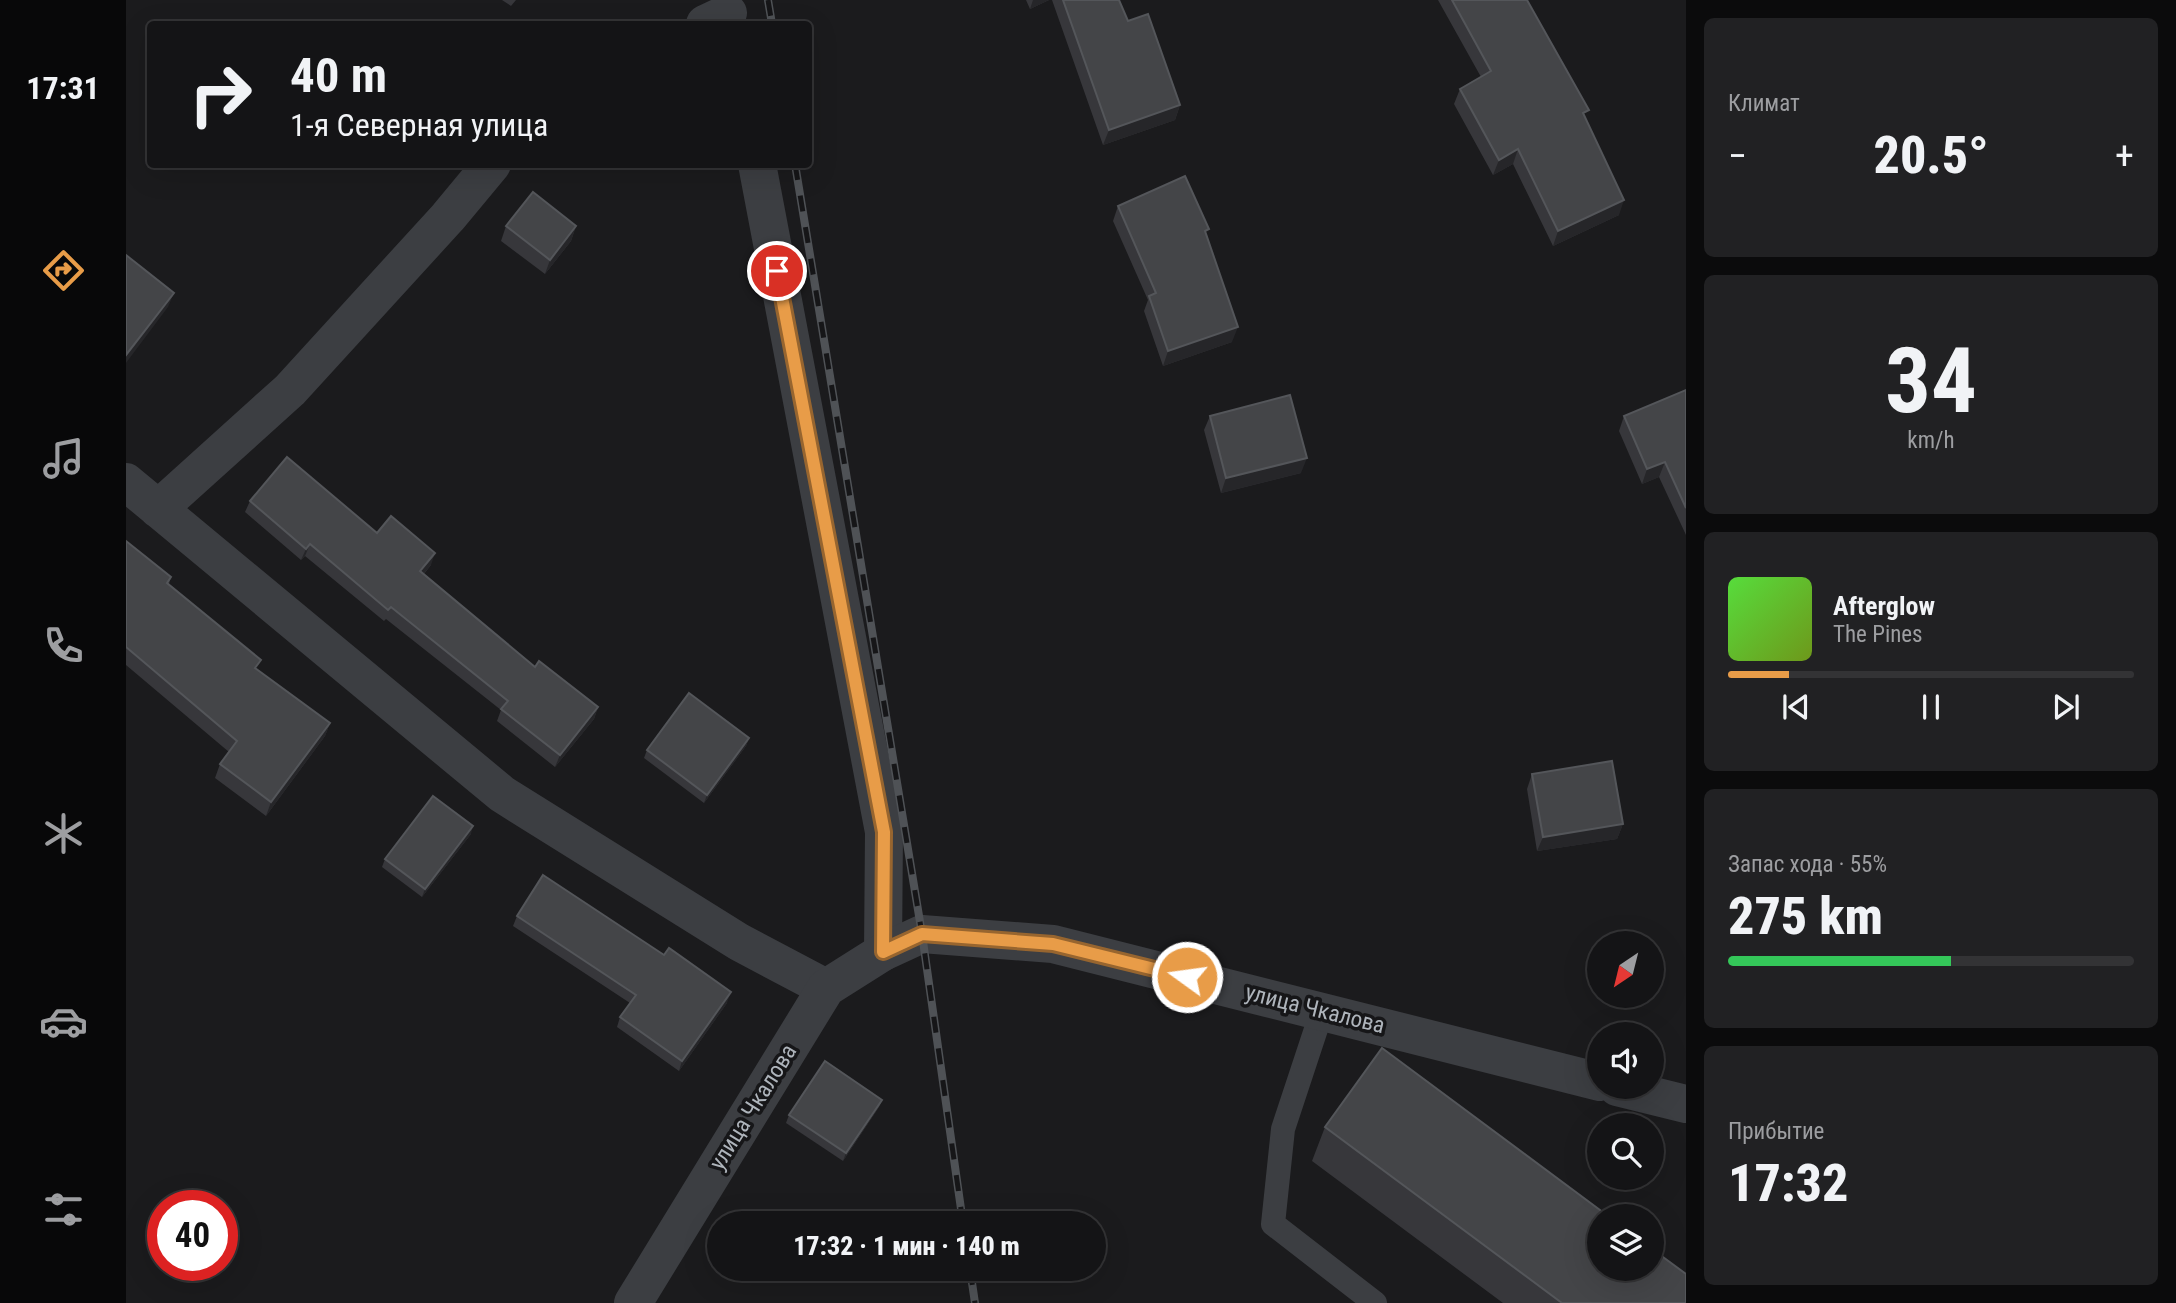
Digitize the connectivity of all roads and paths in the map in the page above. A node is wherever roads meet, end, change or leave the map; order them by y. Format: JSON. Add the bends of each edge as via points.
{"nodes":[{"id":1,"x":489,"y":168,"type":"edge"},
{"id":2,"x":758,"y":168,"type":"edge"},
{"id":3,"x":126,"y":482,"type":"edge"},
{"id":4,"x":158,"y":509,"type":"junction"},
{"id":5,"x":883,"y":952,"type":"junction"},
{"id":6,"x":826,"y":988,"type":"junction"},
{"id":7,"x":1322,"y":1010,"type":"junction"},
{"id":8,"x":1587,"y":1079,"type":"edge"},
{"id":9,"x":1664,"y":1098,"type":"edge"},
{"id":10,"x":1686,"y":1104,"type":"edge"},
{"id":11,"x":633,"y":1303,"type":"edge"},
{"id":12,"x":1375,"y":1303,"type":"edge"}],
"edges":[{"from":1,"to":4,"type":"street","via":[[290,390]]},
{"from":2,"to":5,"type":"street","via":[[884,832]]},
{"from":3,"to":4,"type":"street"},
{"from":4,"to":6,"type":"street","via":[[502,794],[738,942]]},
{"from":5,"to":6,"type":"street","name":"улица Чкалова"},
{"from":5,"to":7,"type":"street","name":"улица Чкалова","via":[[922,934],[1053,944]]},
{"from":6,"to":11,"type":"street","name":"улица Чкалова"},
{"from":7,"to":8,"type":"street","name":"улица Чкалова"},
{"from":7,"to":12,"type":"lane","via":[[1283,1129],[1273,1224]]},
{"from":9,"to":10,"type":"street"}]}
